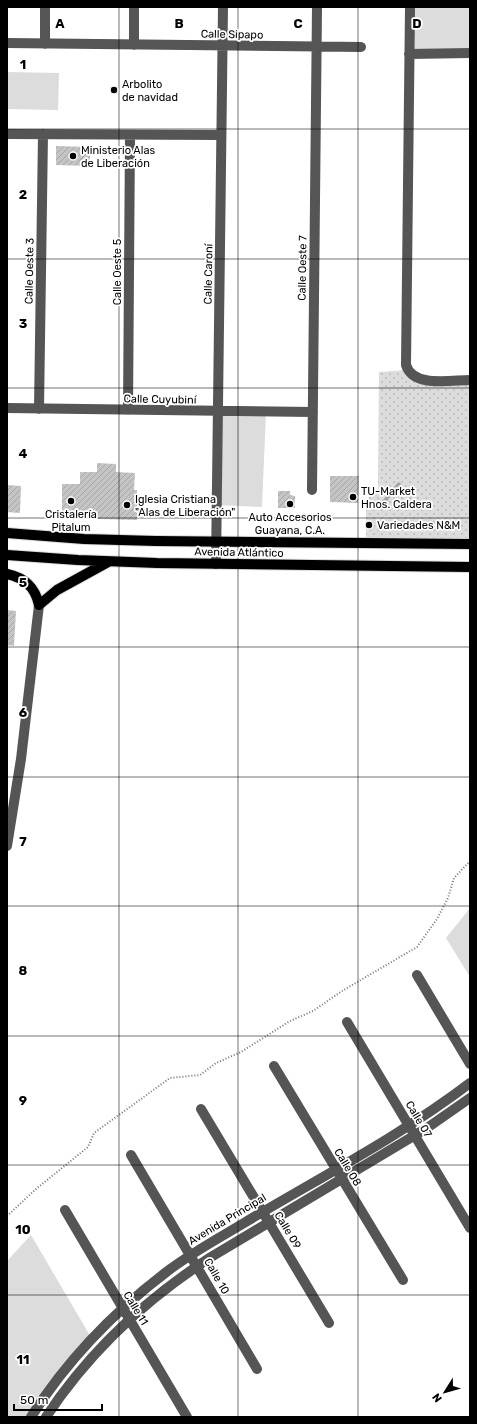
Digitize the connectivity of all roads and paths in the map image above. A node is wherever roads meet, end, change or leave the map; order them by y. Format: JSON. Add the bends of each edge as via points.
{"nodes":[{"id":1,"x":45,"y":7,"type":"edge"},
{"id":2,"x":134,"y":7,"type":"edge"},
{"id":3,"x":223,"y":7,"type":"edge"},
{"id":4,"x":317,"y":7,"type":"edge"},
{"id":5,"x":410,"y":7,"type":"edge"},
{"id":6,"x":7,"y":43,"type":"edge"},
{"id":7,"x":45,"y":44,"type":"junction"},
{"id":8,"x":134,"y":44,"type":"junction"},
{"id":9,"x":222,"y":46,"type":"junction"},
{"id":10,"x":316,"y":46,"type":"junction"},
{"id":11,"x":361,"y":47,"type":"dead end"},
{"id":12,"x":470,"y":53,"type":"edge"},
{"id":13,"x":409,"y":54,"type":"junction"},
{"id":14,"x":7,"y":134,"type":"edge"},
{"id":15,"x":43,"y":134,"type":"junction"},
{"id":16,"x":130,"y":135,"type":"junction"},
{"id":17,"x":221,"y":135,"type":"junction"},
{"id":18,"x":470,"y":380,"type":"edge"},
{"id":19,"x":7,"y":408,"type":"edge"},
{"id":20,"x":39,"y":409,"type":"junction"},
{"id":21,"x":128,"y":410,"type":"junction"},
{"id":22,"x":218,"y":412,"type":"junction"},
{"id":23,"x":313,"y":412,"type":"junction"},
{"id":24,"x":312,"y":490,"type":"dead end"},
{"id":25,"x":7,"y":533,"type":"edge"},
{"id":26,"x":216,"y":541,"type":"junction"},
{"id":27,"x":470,"y":544,"type":"edge"},
{"id":28,"x":7,"y":555,"type":"edge"},
{"id":29,"x":109,"y":561,"type":"junction"},
{"id":30,"x":216,"y":564,"type":"junction"},
{"id":31,"x":470,"y":566,"type":"edge"},
{"id":32,"x":7,"y":574,"type":"edge"},
{"id":33,"x":39,"y":605,"type":"junction"},
{"id":34,"x":11,"y":790,"type":"edge"},
{"id":35,"x":7,"y":846,"type":"edge"},
{"id":36,"x":470,"y":861,"type":"edge"},
{"id":37,"x":417,"y":975,"type":"dead end"},
{"id":38,"x":348,"y":1022,"type":"dead end"},
{"id":39,"x":470,"y":1064,"type":"edge"},
{"id":40,"x":274,"y":1066,"type":"dead end"},
{"id":41,"x":470,"y":1084,"type":"edge"},
{"id":42,"x":470,"y":1098,"type":"edge"},
{"id":43,"x":201,"y":1109,"type":"dead end"},
{"id":44,"x":408,"y":1125,"type":"junction"},
{"id":45,"x":415,"y":1136,"type":"junction"},
{"id":46,"x":131,"y":1155,"type":"dead end"},
{"id":47,"x":335,"y":1168,"type":"junction"},
{"id":48,"x":342,"y":1179,"type":"junction"},
{"id":49,"x":65,"y":1210,"type":"dead end"},
{"id":50,"x":263,"y":1211,"type":"junction"},
{"id":51,"x":7,"y":1216,"type":"edge"},
{"id":52,"x":269,"y":1222,"type":"junction"},
{"id":53,"x":470,"y":1228,"type":"edge"},
{"id":54,"x":190,"y":1256,"type":"junction"},
{"id":55,"x":197,"y":1266,"type":"junction"},
{"id":56,"x":403,"y":1280,"type":"dead end"},
{"id":57,"x":123,"y":1308,"type":"junction"},
{"id":58,"x":130,"y":1320,"type":"junction"},
{"id":59,"x":329,"y":1323,"type":"dead end"},
{"id":60,"x":257,"y":1369,"type":"dead end"},
{"id":61,"x":31,"y":1417,"type":"edge"},
{"id":62,"x":46,"y":1417,"type":"edge"},
{"id":63,"x":187,"y":1417,"type":"edge"}],
"edges":[{"from":1,"to":7,"type":"street"},
{"from":2,"to":8,"type":"street"},
{"from":3,"to":9,"type":"street","name":"Calle Caroní"},
{"from":4,"to":10,"type":"street","name":"Calle Oeste 7"},
{"from":5,"to":13,"type":"street"},
{"from":6,"to":7,"type":"street","name":"Calle Sipapo"},
{"from":7,"to":8,"type":"street","name":"Calle Sipapo"},
{"from":8,"to":9,"type":"street","name":"Calle Sipapo"},
{"from":9,"to":10,"type":"street","name":"Calle Sipapo"},
{"from":9,"to":17,"type":"street","name":"Calle Caroní"},
{"from":10,"to":11,"type":"street","name":"Calle Sipapo"},
{"from":10,"to":23,"type":"street","name":"Calle Oeste 7"},
{"from":12,"to":13,"type":"street"},
{"from":13,"to":18,"type":"street","via":[[406,365],[410,374],[420,379]]},
{"from":14,"to":15,"type":"street"},
{"from":15,"to":16,"type":"street"},
{"from":15,"to":20,"type":"street","name":"Calle Oeste 3"},
{"from":16,"to":17,"type":"street"},
{"from":16,"to":21,"type":"street","name":"Calle Oeste 5"},
{"from":17,"to":22,"type":"street","name":"Calle Caroní"},
{"from":19,"to":20,"type":"street","name":"Calle Cuyubiní"},
{"from":20,"to":21,"type":"street","name":"Calle Cuyubiní"},
{"from":21,"to":22,"type":"street","name":"Calle Cuyubiní"},
{"from":22,"to":23,"type":"street","name":"Calle Cuyubiní"},
{"from":22,"to":26,"type":"street","name":"Calle Caroní"},
{"from":23,"to":24,"type":"street","name":"Calle Oeste 7"},
{"from":25,"to":26,"type":"main road","name":"Avenida Atlántico","via":[[84,539]]},
{"from":26,"to":27,"type":"main road","name":"Avenida Atlántico"},
{"from":26,"to":30,"type":"street","name":"Calle Caroní"},
{"from":28,"to":29,"type":"main road","name":"Avenida Atlántico"},
{"from":29,"to":30,"type":"main road","name":"Avenida Atlántico"},
{"from":29,"to":33,"type":"main road","via":[[57,590]]},
{"from":30,"to":31,"type":"main road","name":"Avenida Atlántico"},
{"from":32,"to":33,"type":"main road","via":[[32,587]]},
{"from":33,"to":34,"type":"street"},
{"from":34,"to":35,"type":"street"},
{"from":36,"to":51,"type":"path","via":[[454,878],[437,920],[417,947],[348,987],[313,1011],[290,1021],[241,1052],[216,1063],[200,1075],[170,1078],[94,1133],[88,1146]]},
{"from":37,"to":39,"type":"street"},
{"from":38,"to":44,"type":"street","name":"Calle 07"},
{"from":40,"to":47,"type":"street","name":"Calle 08"},
{"from":41,"to":44,"type":"street","name":"Avenida Principal"},
{"from":42,"to":45,"type":"street"},
{"from":43,"to":50,"type":"street","name":"Calle 09"},
{"from":44,"to":45,"type":"street","name":"Calle 07"},
{"from":44,"to":47,"type":"street","name":"Avenida Principal"},
{"from":45,"to":48,"type":"street"},
{"from":45,"to":53,"type":"street","name":"Calle 07"},
{"from":46,"to":54,"type":"street","name":"Calle 10"},
{"from":47,"to":48,"type":"street","name":"Calle 08"},
{"from":47,"to":50,"type":"street","name":"Avenida Principal"},
{"from":48,"to":52,"type":"street"},
{"from":48,"to":56,"type":"street","name":"Calle 08"},
{"from":49,"to":57,"type":"street","name":"Calle 11"},
{"from":50,"to":52,"type":"street","name":"Calle 09"},
{"from":50,"to":54,"type":"street","name":"Avenida Principal"},
{"from":52,"to":55,"type":"street"},
{"from":52,"to":59,"type":"street","name":"Calle 09"},
{"from":54,"to":55,"type":"street","name":"Calle 10"},
{"from":54,"to":57,"type":"street","name":"Avenida Principal"},
{"from":55,"to":58,"type":"street"},
{"from":55,"to":60,"type":"street","name":"Calle 10"},
{"from":57,"to":58,"type":"street","name":"Calle 11"},
{"from":57,"to":61,"type":"street","name":"Avenida Principal","via":[[81,1351]]},
{"from":58,"to":62,"type":"street","via":[[94,1355]]},
{"from":58,"to":63,"type":"street","name":"Calle 11"}]}
